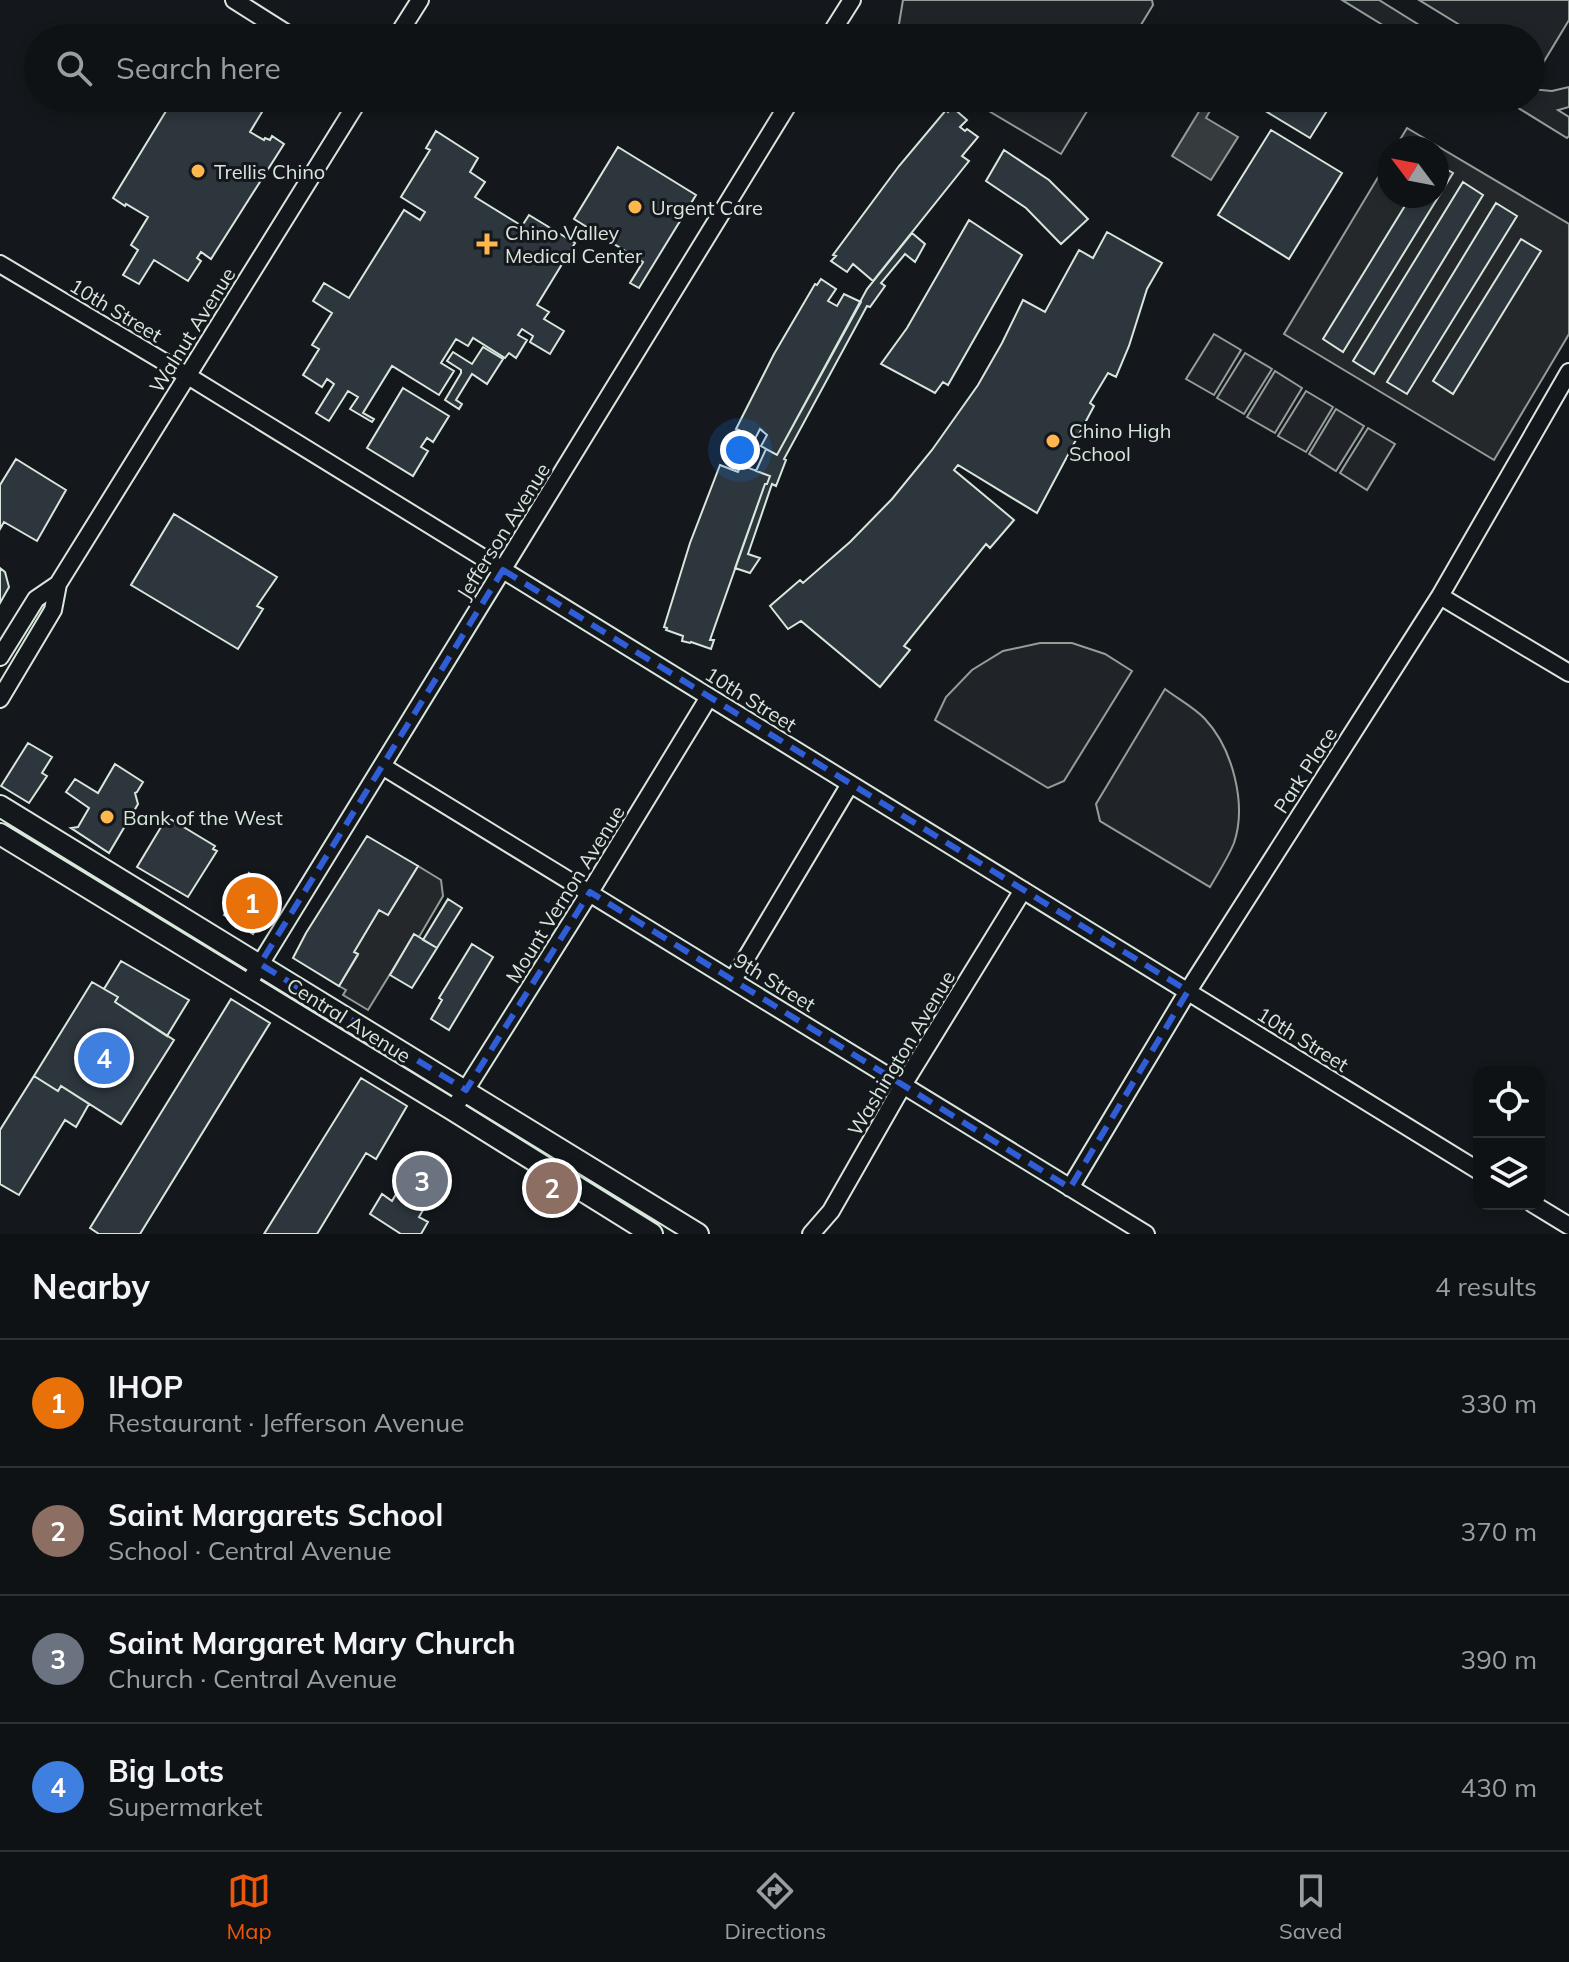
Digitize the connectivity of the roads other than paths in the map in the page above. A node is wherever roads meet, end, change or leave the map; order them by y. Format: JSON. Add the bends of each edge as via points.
{"nodes":[{"id":1,"x":234,"y":0,"type":"edge"},
{"id":2,"x":420,"y":0,"type":"edge"},
{"id":3,"x":852,"y":0,"type":"edge"},
{"id":4,"x":272,"y":24,"type":"edge"},
{"id":5,"x":405,"y":24,"type":"edge"},
{"id":6,"x":837,"y":24,"type":"edge"},
{"id":7,"x":351,"y":112,"type":"edge"},
{"id":8,"x":783,"y":112,"type":"edge"},
{"id":9,"x":0,"y":264,"type":"edge"},
{"id":10,"x":1569,"y":372,"type":"edge"},
{"id":11,"x":188,"y":376,"type":"junction"},
{"id":12,"x":1564,"y":390,"type":"edge"},
{"id":13,"x":503,"y":570,"type":"junction"},
{"id":14,"x":58,"y":584,"type":"junction"},
{"id":15,"x":1440,"y":596,"type":"junction"},
{"id":16,"x":0,"y":657,"type":"edge"},
{"id":17,"x":1569,"y":673,"type":"edge"},
{"id":18,"x":709,"y":697,"type":"junction"},
{"id":19,"x":0,"y":699,"type":"edge"},
{"id":20,"x":382,"y":766,"type":"junction"},
{"id":21,"x":850,"y":784,"type":"junction"},
{"id":22,"x":0,"y":806,"type":"edge"},
{"id":23,"x":0,"y":834,"type":"edge"},
{"id":24,"x":91,"y":889,"type":"junction"},
{"id":25,"x":1023,"y":890,"type":"junction"},
{"id":26,"x":590,"y":892,"type":"junction"},
{"id":27,"x":176,"y":913,"type":"junction"},
{"id":28,"x":260,"y":964,"type":"junction"},
{"id":29,"x":733,"y":980,"type":"junction"},
{"id":30,"x":248,"y":984,"type":"junction"},
{"id":31,"x":1188,"y":991,"type":"junction"},
{"id":32,"x":289,"y":1010,"type":"junction"},
{"id":33,"x":357,"y":1025,"type":"junction"},
{"id":34,"x":903,"y":1085,"type":"junction"},
{"id":35,"x":466,"y":1090,"type":"junction"},
{"id":36,"x":453,"y":1110,"type":"junction"},
{"id":37,"x":488,"y":1131,"type":"junction"},
{"id":38,"x":578,"y":1160,"type":"junction"},
{"id":39,"x":1473,"y":1167,"type":"edge"},
{"id":40,"x":1070,"y":1188,"type":"junction"},
{"id":41,"x":1543,"y":1210,"type":"edge"},
{"id":42,"x":1569,"y":1226,"type":"edge"},
{"id":43,"x":652,"y":1234,"type":"edge"},
{"id":44,"x":698,"y":1234,"type":"edge"},
{"id":45,"x":811,"y":1234,"type":"edge"},
{"id":46,"x":1146,"y":1234,"type":"edge"}],
"edges":[{"from":1,"to":4,"type":"street"},
{"from":2,"to":5,"type":"street"},
{"from":3,"to":6,"type":"street"},
{"from":7,"to":11,"type":"street","name":"Walnut Avenue"},
{"from":8,"to":13,"type":"street","name":"Jefferson Avenue"},
{"from":9,"to":11,"type":"street","name":"10th Street"},
{"from":10,"to":12,"type":"street","name":"Park Place"},
{"from":11,"to":13,"type":"street","name":"10th Street"},
{"from":11,"to":14,"type":"street","name":"Walnut Avenue"},
{"from":12,"to":15,"type":"street","name":"Park Place"},
{"from":13,"to":18,"type":"street","name":"10th Street"},
{"from":13,"to":20,"type":"street","name":"Jefferson Avenue"},
{"from":14,"to":16,"type":"street","name":"Walnut Avenue","via":[[36,599]]},
{"from":14,"to":19,"type":"street","name":"Walnut Avenue","via":[[53,610]]},
{"from":15,"to":17,"type":"street"},
{"from":15,"to":31,"type":"street","name":"Park Place"},
{"from":18,"to":21,"type":"street","name":"10th Street"},
{"from":18,"to":26,"type":"street","name":"Mount Vernon Avenue"},
{"from":20,"to":26,"type":"street","name":"9th Street"},
{"from":20,"to":28,"type":"street","name":"Jefferson Avenue"},
{"from":21,"to":25,"type":"street","name":"10th Street"},
{"from":21,"to":29,"type":"street"},
{"from":22,"to":27,"type":"main road","name":"Central Avenue"},
{"from":23,"to":24,"type":"main road","name":"Central Avenue"},
{"from":24,"to":27,"type":"main road","via":[[108,887],[156,917]]},
{"from":24,"to":30,"type":"main road","name":"Central Avenue"},
{"from":25,"to":31,"type":"street","name":"10th Street"},
{"from":25,"to":34,"type":"street","name":"Washington Avenue"},
{"from":26,"to":29,"type":"street","name":"9th Street"},
{"from":26,"to":35,"type":"street","name":"Mount Vernon Avenue"},
{"from":27,"to":28,"type":"main road","name":"Central Avenue"},
{"from":28,"to":30,"type":"street","name":"Jefferson Avenue"},
{"from":28,"to":33,"type":"main road","name":"Central Avenue"},
{"from":29,"to":34,"type":"street","name":"9th Street"},
{"from":30,"to":32,"type":"main road","name":"Central Avenue"},
{"from":31,"to":39,"type":"street","name":"10th Street"},
{"from":31,"to":40,"type":"street","name":"Park Place"},
{"from":32,"to":33,"type":"main road","via":[[306,1009],[342,1029]]},
{"from":32,"to":36,"type":"main road","name":"Central Avenue"},
{"from":33,"to":35,"type":"main road","name":"Central Avenue"},
{"from":34,"to":40,"type":"street","name":"9th Street"},
{"from":34,"to":45,"type":"street","name":"Washington Avenue","via":[[831,1211]]},
{"from":35,"to":36,"type":"street","name":"Mount Vernon Avenue"},
{"from":35,"to":38,"type":"main road","name":"Central Avenue"},
{"from":36,"to":37,"type":"main road","name":"Central Avenue"},
{"from":37,"to":38,"type":"main road","via":[[504,1130],[568,1165]]},
{"from":37,"to":43,"type":"main road","name":"Central Avenue"},
{"from":38,"to":44,"type":"main road","name":"Central Avenue"},
{"from":40,"to":46,"type":"street","name":"9th Street"},
{"from":41,"to":42,"type":"street"}]}
